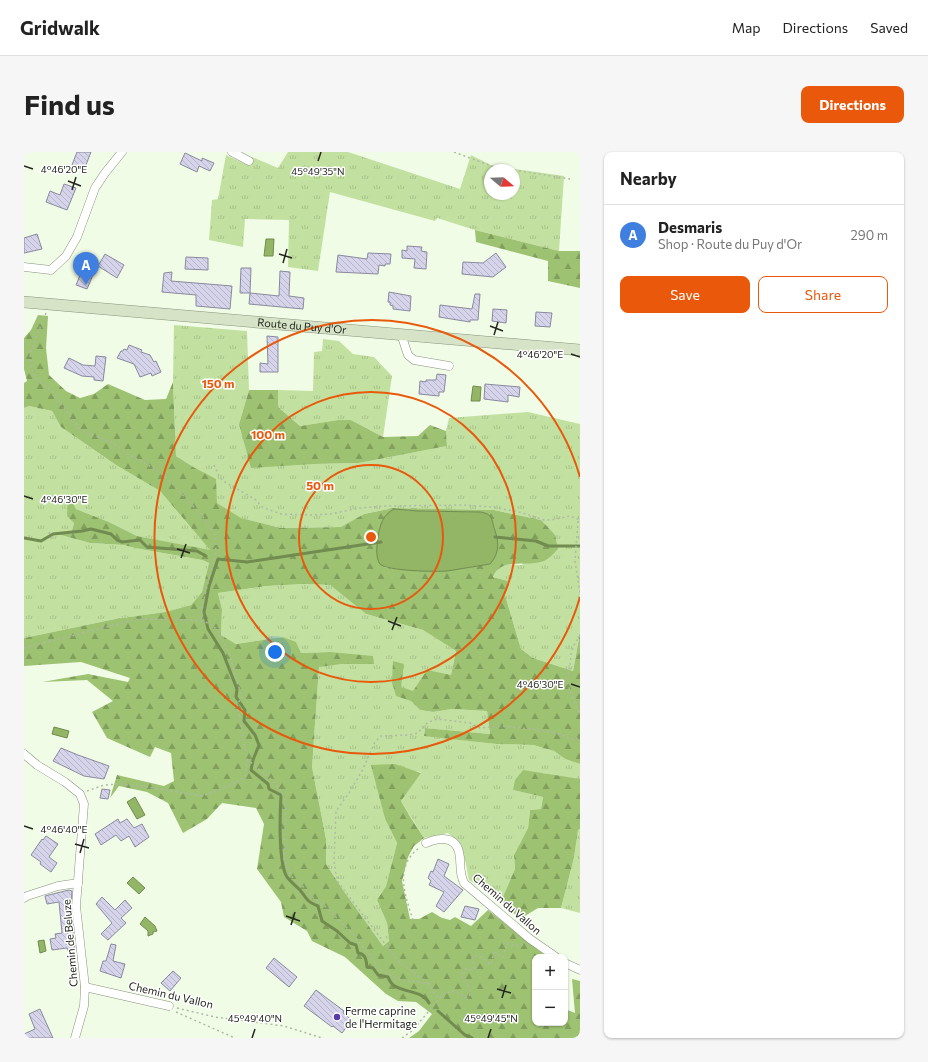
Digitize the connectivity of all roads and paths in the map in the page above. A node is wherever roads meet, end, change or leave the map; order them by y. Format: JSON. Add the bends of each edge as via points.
{"nodes":[{"id":1,"x":122,"y":152,"type":"edge"},
{"id":2,"x":232,"y":152,"type":"edge"},
{"id":3,"x":454,"y":152,"type":"edge"},
{"id":4,"x":249,"y":161,"type":"dead end"},
{"id":5,"x":484,"y":164,"type":"edge"},
{"id":6,"x":520,"y":171,"type":"edge"},
{"id":7,"x":570,"y":179,"type":"dead end"},
{"id":8,"x":24,"y":267,"type":"edge"},
{"id":9,"x":24,"y":302,"type":"edge"},
{"id":10,"x":48,"y":304,"type":"junction"},
{"id":11,"x":401,"y":334,"type":"junction"},
{"id":12,"x":580,"y":350,"type":"edge"},
{"id":13,"x":449,"y":366,"type":"dead end"},
{"id":14,"x":214,"y":465,"type":"dead end"},
{"id":15,"x":579,"y":520,"type":"edge"},
{"id":16,"x":49,"y":532,"type":"dead end"},
{"id":17,"x":52,"y":539,"type":"dead end"},
{"id":18,"x":580,"y":593,"type":"edge"},
{"id":19,"x":200,"y":620,"type":"junction"},
{"id":20,"x":580,"y":635,"type":"edge"},
{"id":21,"x":24,"y":648,"type":"edge"},
{"id":22,"x":580,"y":715,"type":"edge"},
{"id":23,"x":580,"y":736,"type":"edge"},
{"id":24,"x":24,"y":754,"type":"edge"},
{"id":25,"x":247,"y":759,"type":"junction"},
{"id":26,"x":80,"y":794,"type":"junction"},
{"id":27,"x":426,"y":843,"type":"joint"},
{"id":28,"x":78,"y":883,"type":"junction"},
{"id":29,"x":24,"y":898,"type":"edge"},
{"id":30,"x":412,"y":920,"type":"dead end"},
{"id":31,"x":532,"y":940,"type":"junction"},
{"id":32,"x":552,"y":954,"type":"edge"},
{"id":33,"x":568,"y":964,"type":"edge"},
{"id":34,"x":580,"y":970,"type":"edge"},
{"id":35,"x":429,"y":984,"type":"junction"},
{"id":36,"x":86,"y":987,"type":"junction"},
{"id":37,"x":438,"y":999,"type":"junction"},
{"id":38,"x":169,"y":1006,"type":"junction"},
{"id":39,"x":75,"y":1038,"type":"edge"},
{"id":40,"x":236,"y":1038,"type":"edge"},
{"id":41,"x":322,"y":1038,"type":"edge"},
{"id":42,"x":402,"y":1038,"type":"edge"}],
"edges":[{"from":1,"to":8,"type":"street","via":[[95,188],[77,237],[66,256],[51,270]]},
{"from":2,"to":4,"type":"street"},
{"from":3,"to":5,"type":"path"},
{"from":6,"to":7,"type":"path"},
{"from":9,"to":10,"type":"main road","name":"Route du Puy d'Or"},
{"from":10,"to":11,"type":"main road","name":"Route du Puy d'Or"},
{"from":10,"to":19,"type":"path","via":[[46,316],[30,354],[32,370],[38,381],[52,391],[79,428],[113,443],[167,478],[203,517],[215,536],[215,556]]},
{"from":11,"to":12,"type":"main road","name":"Route du Puy d'Or"},
{"from":11,"to":13,"type":"street","via":[[408,355],[414,360]]},
{"from":14,"to":15,"type":"path","via":[[220,478],[225,482],[256,500],[262,507],[281,514],[324,514],[387,506],[463,505],[493,507],[544,520],[570,516]]},
{"from":15,"to":18,"type":"path","via":[[575,561]]},
{"from":16,"to":17,"type":"path"},
{"from":19,"to":21,"type":"path","via":[[138,619]]},
{"from":19,"to":25,"type":"path","via":[[211,625],[228,652],[242,698],[237,704]]},
{"from":20,"to":22,"type":"path","via":[[571,654],[568,683]]},
{"from":23,"to":35,"type":"path","via":[[574,740],[560,734],[538,730],[501,726],[480,728],[470,723],[438,719],[428,722],[418,732],[409,735],[385,735],[375,742],[349,794],[336,811],[336,874],[338,882],[398,961]]},
{"from":24,"to":26,"type":"street"},
{"from":25,"to":26,"type":"path","via":[[245,776],[240,781],[202,796],[120,784],[104,785]]},
{"from":25,"to":35,"type":"path","via":[[282,792],[286,807],[284,859],[293,879],[352,933],[381,970],[398,979]]},
{"from":26,"to":28,"type":"street","name":"Chemin de Beluze","via":[[84,804]]},
{"from":27,"to":30,"type":"path","via":[[413,853],[406,864],[403,877]]},
{"from":27,"to":31,"type":"street","name":"Chemin du Vallon","via":[[446,839],[454,843],[459,852],[460,875],[464,883]]},
{"from":28,"to":29,"type":"street","via":[[58,886]]},
{"from":28,"to":36,"type":"street","name":"Chemin de Beluze","via":[[76,906]]},
{"from":31,"to":32,"type":"street","name":"Chemin du Vallon"},
{"from":31,"to":37,"type":"path","via":[[516,946],[507,943],[502,956],[494,953],[491,964],[485,959],[472,957],[474,969],[465,968],[461,976],[470,989],[469,997],[454,991],[443,994]]},
{"from":33,"to":34,"type":"street"},
{"from":35,"to":37,"type":"path"},
{"from":36,"to":38,"type":"street","name":"Chemin du Vallon"},
{"from":36,"to":39,"type":"street","name":"Chemin de Beluze","via":[[84,1006]]},
{"from":37,"to":42,"type":"path","via":[[413,1030]]},
{"from":38,"to":40,"type":"path","via":[[176,1012]]},
{"from":38,"to":41,"type":"path","name":"Chemin du Vallon","via":[[215,1017],[284,1026]]}]}
